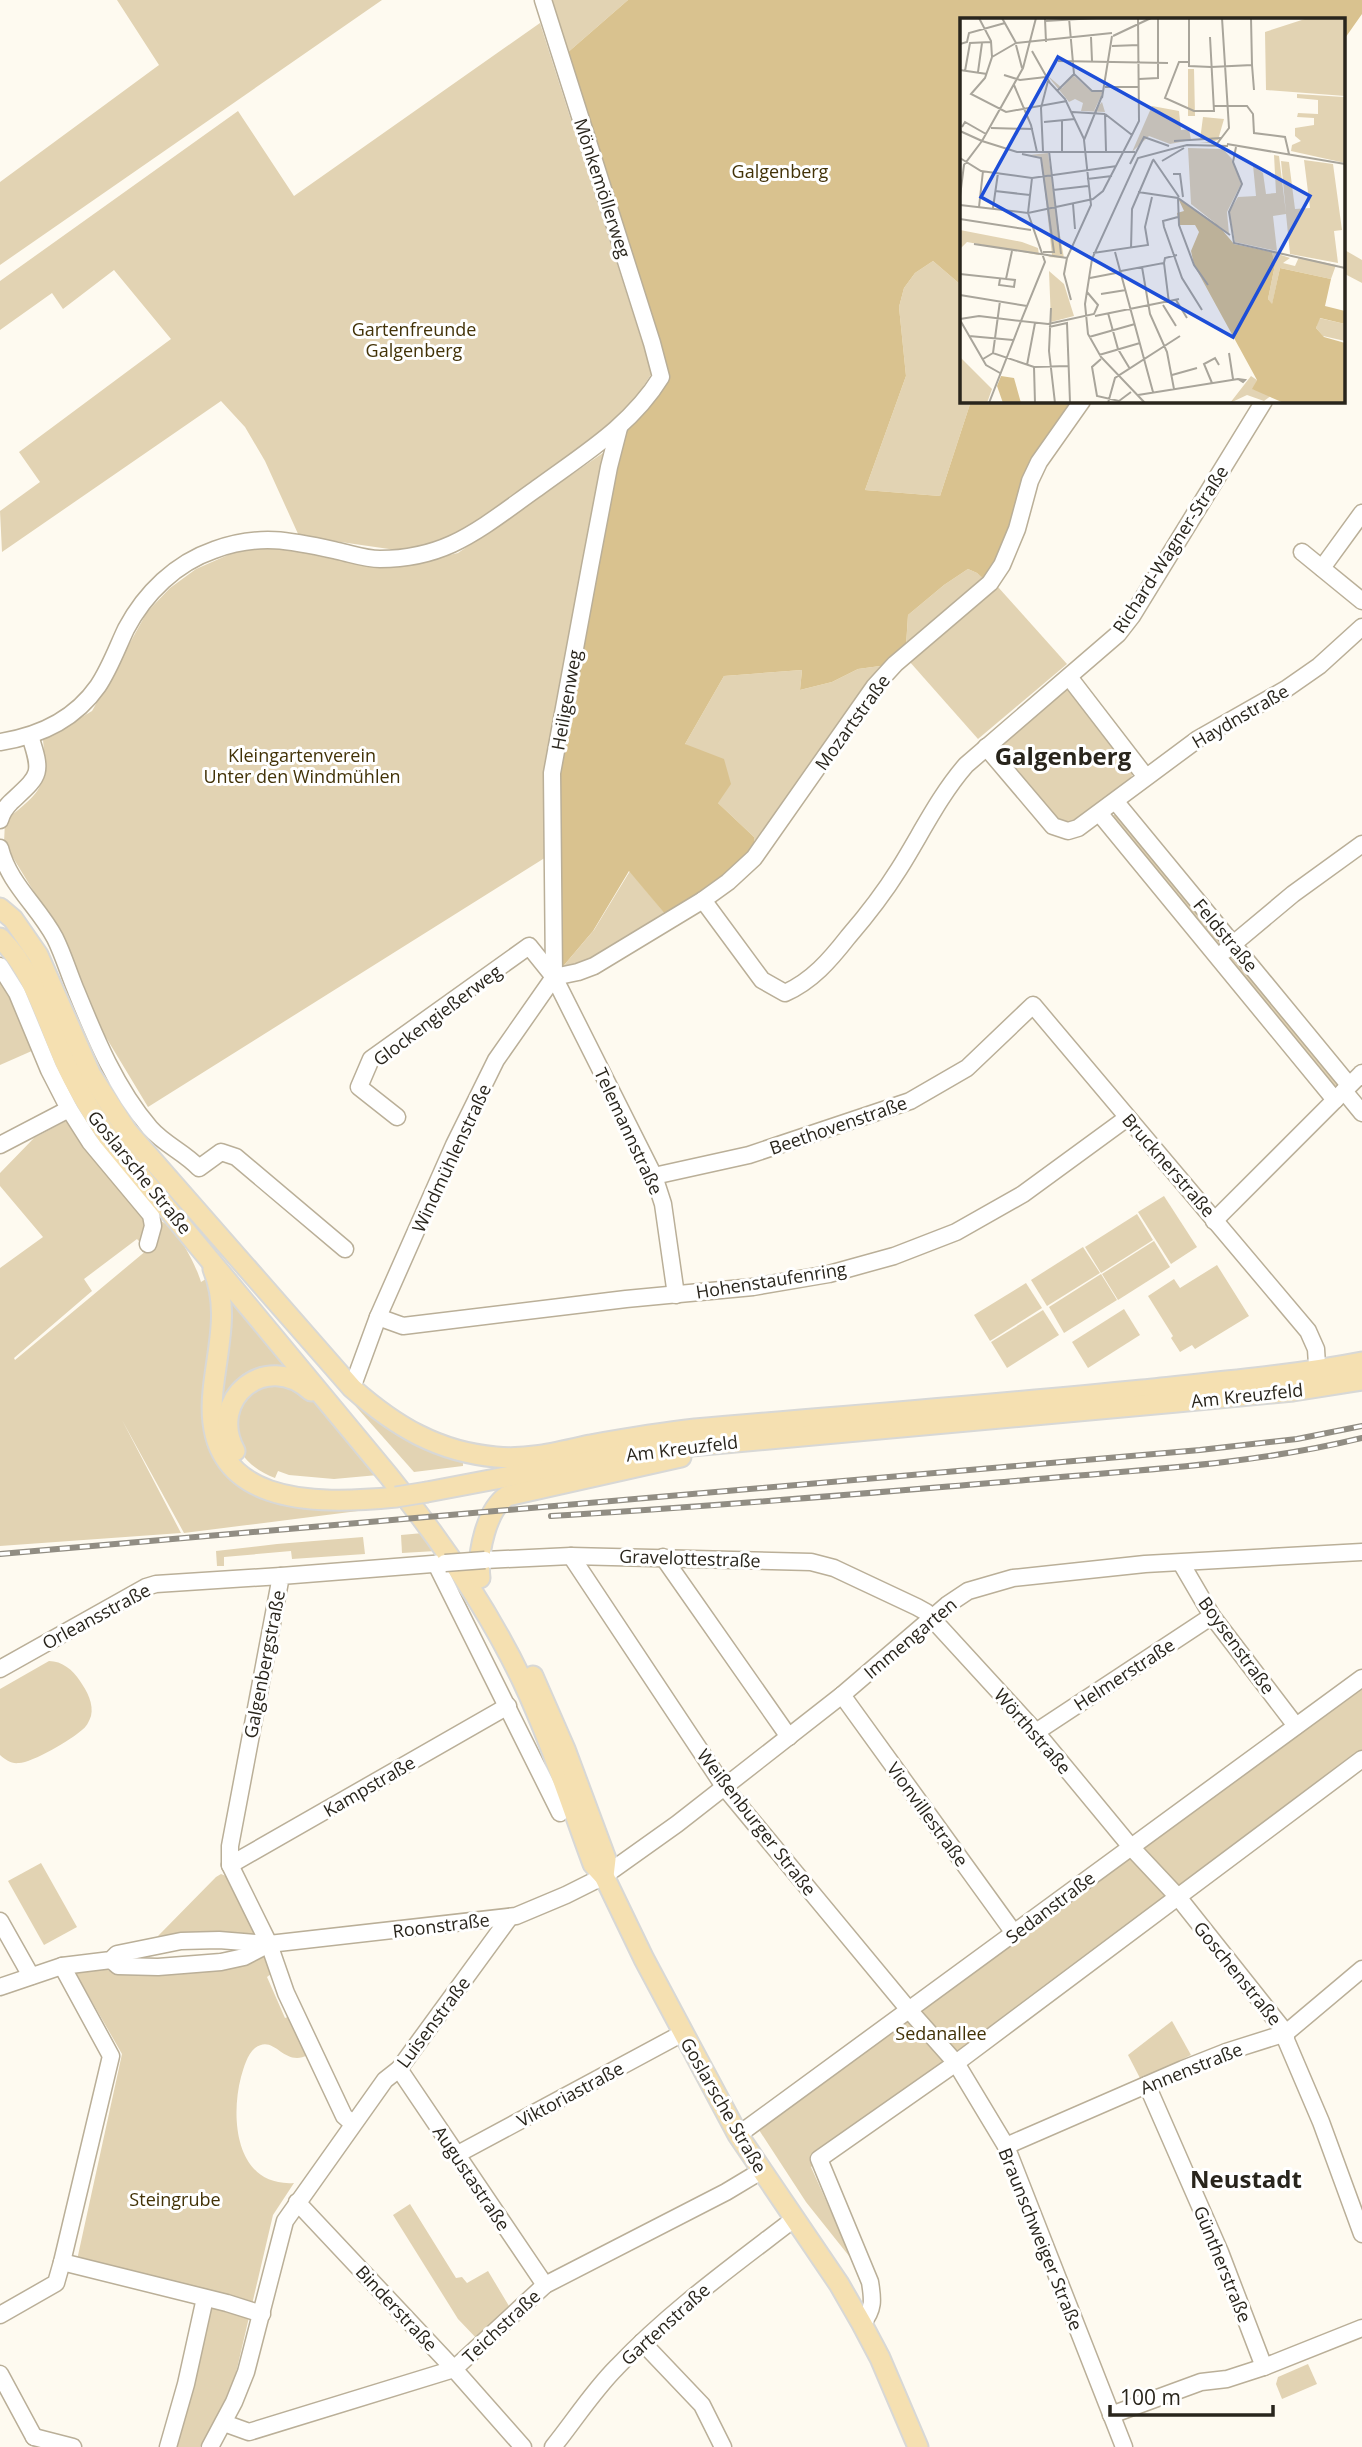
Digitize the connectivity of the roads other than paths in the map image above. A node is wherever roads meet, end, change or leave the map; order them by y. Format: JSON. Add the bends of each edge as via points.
{"nodes":[{"id":1,"x":543,"y":0,"type":"edge"},
{"id":2,"x":1081,"y":402,"type":"edge"},
{"id":3,"x":1263,"y":402,"type":"edge"},
{"id":4,"x":620,"y":428,"type":"junction"},
{"id":5,"x":1362,"y":513,"type":"edge"},
{"id":6,"x":1302,"y":552,"type":"dead end"},
{"id":7,"x":1322,"y":568,"type":"junction"},
{"id":8,"x":1362,"y":601,"type":"edge"},
{"id":9,"x":1362,"y":627,"type":"edge"},
{"id":10,"x":1069,"y":677,"type":"junction"},
{"id":11,"x":30,"y":736,"type":"junction"},
{"id":12,"x":0,"y":742,"type":"edge"},
{"id":13,"x":986,"y":747,"type":"junction"},
{"id":14,"x":1146,"y":777,"type":"junction"},
{"id":15,"x":1116,"y":802,"type":"junction"},
{"id":16,"x":1100,"y":814,"type":"junction"},
{"id":17,"x":0,"y":820,"type":"edge"},
{"id":18,"x":1362,"y":844,"type":"edge"},
{"id":19,"x":0,"y":848,"type":"edge"},
{"id":20,"x":0,"y":899,"type":"edge"},
{"id":21,"x":703,"y":900,"type":"junction"},
{"id":22,"x":7,"y":914,"type":"edge"},
{"id":23,"x":0,"y":938,"type":"edge"},
{"id":24,"x":1233,"y":944,"type":"junction"},
{"id":25,"x":1218,"y":957,"type":"junction"},
{"id":26,"x":0,"y":966,"type":"edge"},
{"id":27,"x":554,"y":977,"type":"junction"},
{"id":28,"x":1033,"y":1005,"type":"joint"},
{"id":29,"x":1362,"y":1073,"type":"edge"},
{"id":30,"x":1342,"y":1092,"type":"junction"},
{"id":31,"x":69,"y":1109,"type":"junction"},
{"id":32,"x":1362,"y":1113,"type":"edge"},
{"id":33,"x":397,"y":1117,"type":"dead end"},
{"id":34,"x":1127,"y":1118,"type":"junction"},
{"id":35,"x":0,"y":1145,"type":"edge"},
{"id":36,"x":170,"y":1147,"type":"junction"},
{"id":37,"x":149,"y":1158,"type":"junction"},
{"id":38,"x":654,"y":1176,"type":"junction"},
{"id":39,"x":195,"y":1209,"type":"junction"},
{"id":40,"x":1214,"y":1222,"type":"junction"},
{"id":41,"x":148,"y":1244,"type":"dead end"},
{"id":42,"x":345,"y":1249,"type":"dead end"},
{"id":43,"x":207,"y":1255,"type":"junction"},
{"id":44,"x":676,"y":1295,"type":"junction"},
{"id":45,"x":378,"y":1317,"type":"junction"},
{"id":46,"x":1362,"y":1362,"type":"edge"},
{"id":47,"x":1318,"y":1378,"type":"junction"},
{"id":48,"x":1362,"y":1380,"type":"edge"},
{"id":49,"x":352,"y":1388,"type":"junction"},
{"id":50,"x":341,"y":1417,"type":"junction"},
{"id":51,"x":738,"y":1441,"type":"junction"},
{"id":52,"x":530,"y":1458,"type":"junction"},
{"id":53,"x":393,"y":1482,"type":"junction"},
{"id":54,"x":423,"y":1487,"type":"junction"},
{"id":55,"x":1362,"y":1552,"type":"edge"},
{"id":56,"x":571,"y":1556,"type":"junction"},
{"id":57,"x":663,"y":1557,"type":"junction"},
{"id":58,"x":1181,"y":1563,"type":"junction"},
{"id":59,"x":440,"y":1564,"type":"junction"},
{"id":60,"x":483,"y":1569,"type":"junction"},
{"id":61,"x":281,"y":1576,"type":"junction"},
{"id":62,"x":1212,"y":1616,"type":"junction"},
{"id":63,"x":932,"y":1618,"type":"junction"},
{"id":64,"x":0,"y":1669,"type":"edge"},
{"id":65,"x":1362,"y":1678,"type":"edge"},
{"id":66,"x":842,"y":1695,"type":"junction"},
{"id":67,"x":508,"y":1706,"type":"junction"},
{"id":68,"x":1296,"y":1726,"type":"junction"},
{"id":69,"x":1036,"y":1732,"type":"junction"},
{"id":70,"x":789,"y":1737,"type":"junction"},
{"id":71,"x":1362,"y":1759,"type":"edge"},
{"id":72,"x":725,"y":1788,"type":"junction"},
{"id":73,"x":560,"y":1814,"type":"dead end"},
{"id":74,"x":1131,"y":1847,"type":"junction"},
{"id":75,"x":230,"y":1865,"type":"junction"},
{"id":76,"x":604,"y":1875,"type":"junction"},
{"id":77,"x":1178,"y":1897,"type":"junction"},
{"id":78,"x":510,"y":1917,"type":"junction"},
{"id":79,"x":0,"y":1921,"type":"edge"},
{"id":80,"x":1014,"y":1933,"type":"junction"},
{"id":81,"x":269,"y":1944,"type":"junction"},
{"id":82,"x":111,"y":1960,"type":"junction"},
{"id":83,"x":62,"y":1966,"type":"junction"},
{"id":84,"x":1362,"y":1969,"type":"edge"},
{"id":85,"x":31,"y":1976,"type":"junction"},
{"id":86,"x":0,"y":1987,"type":"edge"},
{"id":87,"x":909,"y":2010,"type":"junction"},
{"id":88,"x":683,"y":2033,"type":"junction"},
{"id":89,"x":1286,"y":2033,"type":"junction"},
{"id":90,"x":956,"y":2063,"type":"junction"},
{"id":91,"x":399,"y":2069,"type":"junction"},
{"id":92,"x":1146,"y":2085,"type":"junction"},
{"id":93,"x":353,"y":2124,"type":"junction"},
{"id":94,"x":738,"y":2134,"type":"junction"},
{"id":95,"x":1006,"y":2146,"type":"junction"},
{"id":96,"x":456,"y":2155,"type":"junction"},
{"id":97,"x":761,"y":2171,"type":"junction"},
{"id":98,"x":297,"y":2202,"type":"junction"},
{"id":99,"x":794,"y":2219,"type":"junction"},
{"id":100,"x":1362,"y":2234,"type":"edge"},
{"id":101,"x":62,"y":2262,"type":"junction"},
{"id":102,"x":545,"y":2285,"type":"junction"},
{"id":103,"x":205,"y":2298,"type":"junction"},
{"id":104,"x":262,"y":2314,"type":"junction"},
{"id":105,"x":0,"y":2315,"type":"edge"},
{"id":106,"x":862,"y":2324,"type":"junction"},
{"id":107,"x":1362,"y":2328,"type":"edge"},
{"id":108,"x":642,"y":2342,"type":"junction"},
{"id":109,"x":1264,"y":2367,"type":"junction"},
{"id":110,"x":454,"y":2369,"type":"junction"},
{"id":111,"x":0,"y":2374,"type":"edge"},
{"id":112,"x":1111,"y":2415,"type":"junction"},
{"id":113,"x":223,"y":2423,"type":"junction"},
{"id":114,"x":28,"y":2442,"type":"edge"},
{"id":115,"x":74,"y":2447,"type":"edge"},
{"id":116,"x":168,"y":2447,"type":"edge"},
{"id":117,"x":210,"y":2447,"type":"edge"},
{"id":118,"x":523,"y":2447,"type":"edge"},
{"id":119,"x":553,"y":2447,"type":"edge"},
{"id":120,"x":723,"y":2447,"type":"edge"},
{"id":121,"x":918,"y":2447,"type":"edge"},
{"id":122,"x":1124,"y":2447,"type":"edge"}],
"edges":[{"from":1,"to":4,"type":"street","name":"Mönkemöllerweg","via":[[661,377]]},
{"from":2,"to":21,"type":"street","name":"Mozartstraße","via":[[1038,462],[1017,529],[990,583],[888,671],[754,858]]},
{"from":3,"to":10,"type":"street","name":"Richard-Wagner-Straße","via":[[1132,615],[1118,634]]},
{"from":4,"to":11,"type":"street","via":[[470,535],[431,552],[377,559],[292,541],[259,539],[212,550],[190,561],[147,597],[82,704]]},
{"from":4,"to":27,"type":"street","name":"Heiligenweg","via":[[552,773]]},
{"from":5,"to":7,"type":"street"},
{"from":6,"to":7,"type":"street"},
{"from":7,"to":8,"type":"street"},
{"from":9,"to":14,"type":"street","name":"Haydnstraße","via":[[1308,674],[1198,739]]},
{"from":10,"to":13,"type":"street","name":"Richard-Wagner-Straße"},
{"from":10,"to":14,"type":"street"},
{"from":11,"to":12,"type":"street"},
{"from":11,"to":17,"type":"street","via":[[38,767],[35,780],[1,813]]},
{"from":13,"to":16,"type":"street","via":[[1052,826],[1068,831]]},
{"from":13,"to":21,"type":"street","name":"Richard-Wagner-Straße","via":[[952,781],[871,910],[827,963],[802,985],[785,993],[762,981]]},
{"from":14,"to":15,"type":"street","name":"Haydnstraße"},
{"from":15,"to":16,"type":"street"},
{"from":15,"to":24,"type":"street","name":"Feldstraße"},
{"from":16,"to":25,"type":"street","name":"Feldstraße"},
{"from":18,"to":24,"type":"street"},
{"from":19,"to":36,"type":"street","via":[[16,885],[55,939],[111,1071],[141,1116]]},
{"from":20,"to":22,"type":"main road"},
{"from":21,"to":27,"type":"street","name":"Mozartstraße","via":[[594,966]]},
{"from":22,"to":37,"type":"main road","via":[[38,955],[101,1094]]},
{"from":23,"to":43,"type":"main road","name":"Goslarsche Straße","via":[[30,981],[69,1072],[95,1118]]},
{"from":24,"to":25,"type":"street"},
{"from":24,"to":30,"type":"street","name":"Feldstraße"},
{"from":25,"to":30,"type":"street","name":"Feldstraße"},
{"from":26,"to":31,"type":"street","via":[[17,993]]},
{"from":27,"to":33,"type":"street","name":"Glockengießerweg","via":[[528,946],[371,1059],[359,1087]]},
{"from":27,"to":38,"type":"street","name":"Telemannstraße"},
{"from":27,"to":45,"type":"street","name":"Windmühlenstraße","via":[[496,1060]]},
{"from":28,"to":34,"type":"street","name":"Brucknerstraße"},
{"from":28,"to":38,"type":"street","name":"Beethovenstraße","via":[[967,1068],[910,1101],[750,1154]]},
{"from":29,"to":30,"type":"street","name":"Brucknerstraße"},
{"from":30,"to":32,"type":"street","name":"Feldstraße"},
{"from":30,"to":40,"type":"street","name":"Brucknerstraße"},
{"from":31,"to":35,"type":"street"},
{"from":31,"to":41,"type":"street","via":[[90,1142],[151,1215]]},
{"from":34,"to":40,"type":"street","name":"Brucknerstraße"},
{"from":34,"to":44,"type":"street","name":"Hohenstaufenring","via":[[1023,1194],[956,1232],[829,1274]]},
{"from":36,"to":37,"type":"street"},
{"from":36,"to":42,"type":"street","via":[[199,1168],[221,1152],[229,1153]]},
{"from":37,"to":39,"type":"main road"},
{"from":38,"to":44,"type":"street","name":"Telemannstraße","via":[[663,1204]]},
{"from":39,"to":49,"type":"main road","name":"Am Kreuzfeld"},
{"from":39,"to":53,"type":"main road","via":[[201,1225],[247,1291]]},
{"from":40,"to":47,"type":"street","via":[[1308,1331],[1316,1349]]},
{"from":43,"to":50,"type":"main road","name":"Goslarsche Straße"},
{"from":43,"to":53,"type":"main road","via":[[220,1290],[222,1311],[212,1418],[228,1464],[253,1484],[290,1497],[331,1501]]},
{"from":44,"to":45,"type":"street","name":"Hohenstaufenring","via":[[403,1326]]},
{"from":45,"to":49,"type":"street","name":"Windmühlenstraße"},
{"from":46,"to":47,"type":"main road","name":"Am Kreuzfeld"},
{"from":47,"to":48,"type":"main road","name":"Am Kreuzfeld"},
{"from":47,"to":51,"type":"main road","name":"Am Kreuzfeld","via":[[1177,1402]]},
{"from":47,"to":52,"type":"main road","name":"Am Kreuzfeld","via":[[1232,1381],[691,1430]]},
{"from":49,"to":52,"type":"main road","name":"Am Kreuzfeld","via":[[390,1420],[424,1440],[477,1454]]},
{"from":50,"to":53,"type":"main road"},
{"from":50,"to":53,"type":"main road","via":[[296,1379],[271,1375],[252,1382],[236,1397],[228,1416],[229,1436],[242,1461],[276,1482],[323,1488]]},
{"from":51,"to":54,"type":"main road","name":"Am Kreuzfeld","via":[[648,1450]]},
{"from":51,"to":60,"type":"main road","via":[[695,1455],[507,1496],[488,1521]]},
{"from":52,"to":54,"type":"main road"},
{"from":53,"to":54,"type":"main road"},
{"from":53,"to":60,"type":"main road","via":[[444,1525]]},
{"from":53,"to":76,"type":"main road","via":[[450,1555],[522,1679],[593,1864]]},
{"from":55,"to":58,"type":"street","name":"Immengarten"},
{"from":56,"to":57,"type":"street","name":"Gravelottestraße"},
{"from":56,"to":60,"type":"street","name":"Gravelottestraße"},
{"from":56,"to":72,"type":"street","name":"Weißenburger Straße"},
{"from":57,"to":63,"type":"street","name":"Gravelottestraße","via":[[820,1563],[917,1606]]},
{"from":57,"to":70,"type":"street"},
{"from":58,"to":62,"type":"street","name":"Boysenstraße"},
{"from":58,"to":63,"type":"street","name":"Immengarten","via":[[1013,1578],[968,1591]]},
{"from":59,"to":60,"type":"street","name":"Gravelottestraße","bridge":true},
{"from":59,"to":61,"type":"street","name":"Galgenbergstraße"},
{"from":59,"to":67,"type":"street"},
{"from":60,"to":76,"type":"main road","via":[[544,1698],[606,1859]]},
{"from":61,"to":64,"type":"street","name":"Orleansstraße","via":[[146,1587]]},
{"from":61,"to":75,"type":"street","name":"Galgenbergstraße"},
{"from":62,"to":68,"type":"street","name":"Boysenstraße"},
{"from":62,"to":69,"type":"street","name":"Helmerstraße"},
{"from":63,"to":66,"type":"street","name":"Immengarten"},
{"from":63,"to":69,"type":"street","name":"Wörthstraße"},
{"from":65,"to":68,"type":"street","name":"Sedanstraße"},
{"from":66,"to":70,"type":"street","name":"Immengarten"},
{"from":66,"to":80,"type":"street","name":"Vionvillestraße"},
{"from":67,"to":73,"type":"street"},
{"from":67,"to":75,"type":"street","name":"Kampstraße"},
{"from":68,"to":74,"type":"street","name":"Sedanstraße"},
{"from":69,"to":74,"type":"street","name":"Wörthstraße"},
{"from":70,"to":72,"type":"street","name":"Immengarten"},
{"from":71,"to":77,"type":"street"},
{"from":72,"to":76,"type":"street","name":"Immengarten"},
{"from":72,"to":87,"type":"street","name":"Weißenburger Straße"},
{"from":74,"to":77,"type":"street","name":"Goschenstraße"},
{"from":74,"to":80,"type":"street","name":"Sedanstraße"},
{"from":75,"to":81,"type":"street"},
{"from":76,"to":78,"type":"street","name":"Roonstraße"},
{"from":76,"to":88,"type":"main road","name":"Goslarsche Straße"},
{"from":77,"to":89,"type":"street","name":"Goschenstraße"},
{"from":77,"to":90,"type":"street"},
{"from":78,"to":81,"type":"street","name":"Roonstraße"},
{"from":78,"to":91,"type":"street","name":"Luisenstraße"},
{"from":79,"to":85,"type":"street"},
{"from":80,"to":87,"type":"street","name":"Sedanstraße"},
{"from":81,"to":82,"type":"street","via":[[181,1941],[117,1954]]},
{"from":81,"to":82,"type":"street","via":[[221,1962],[158,1967],[118,1966]]},
{"from":81,"to":93,"type":"street","via":[[286,1993],[344,2116]]},
{"from":82,"to":83,"type":"street"},
{"from":83,"to":85,"type":"street"},
{"from":83,"to":101,"type":"street","via":[[111,2056]]},
{"from":84,"to":89,"type":"street","name":"Annenstraße"},
{"from":85,"to":86,"type":"street"},
{"from":87,"to":90,"type":"street","name":"Braunschweiger Straße"},
{"from":87,"to":94,"type":"street","name":"Sedanstraße"},
{"from":88,"to":94,"type":"main road","name":"Goslarsche Straße"},
{"from":88,"to":96,"type":"street","name":"Viktoriastraße"},
{"from":89,"to":92,"type":"street","name":"Annenstraße"},
{"from":89,"to":100,"type":"street","name":"Goschenstraße"},
{"from":90,"to":95,"type":"street","name":"Braunschweiger Straße"},
{"from":90,"to":106,"type":"street","via":[[819,2159],[870,2282],[872,2312]]},
{"from":91,"to":93,"type":"street","name":"Luisenstraße","via":[[385,2080]]},
{"from":91,"to":96,"type":"street","name":"Augustastraße"},
{"from":92,"to":95,"type":"street","name":"Annenstraße"},
{"from":92,"to":109,"type":"street","name":"Güntherstraße","via":[[1220,2252]]},
{"from":93,"to":98,"type":"street"},
{"from":94,"to":97,"type":"main road","name":"Goslarsche Straße"},
{"from":95,"to":112,"type":"street","name":"Braunschweiger Straße"},
{"from":96,"to":102,"type":"street","name":"Augustastraße"},
{"from":97,"to":99,"type":"main road","name":"Goslarsche Straße"},
{"from":97,"to":102,"type":"street","name":"Teichstraße"},
{"from":98,"to":104,"type":"street","via":[[285,2221]]},
{"from":98,"to":110,"type":"street","name":"Binderstraße"},
{"from":99,"to":106,"type":"main road","name":"Goslarsche Straße"},
{"from":99,"to":108,"type":"street","name":"Gartenstraße"},
{"from":101,"to":103,"type":"street"},
{"from":101,"to":105,"type":"street","via":[[55,2283]]},
{"from":102,"to":110,"type":"street","name":"Teichstraße"},
{"from":103,"to":104,"type":"street"},
{"from":103,"to":116,"type":"street"},
{"from":104,"to":113,"type":"street","via":[[246,2372]]},
{"from":106,"to":121,"type":"main road","name":"Goslarsche Straße"},
{"from":107,"to":109,"type":"street"},
{"from":108,"to":119,"type":"street","name":"Gartenstraße"},
{"from":108,"to":120,"type":"street","via":[[702,2405]]},
{"from":109,"to":112,"type":"street","via":[[1201,2382]]},
{"from":110,"to":113,"type":"street","name":"Teichstraße","via":[[249,2432]]},
{"from":110,"to":118,"type":"street","name":"Binderstraße"},
{"from":111,"to":114,"type":"street"},
{"from":112,"to":122,"type":"street","name":"Braunschweiger Straße"},
{"from":113,"to":117,"type":"street"},
{"from":114,"to":115,"type":"street"}]}
